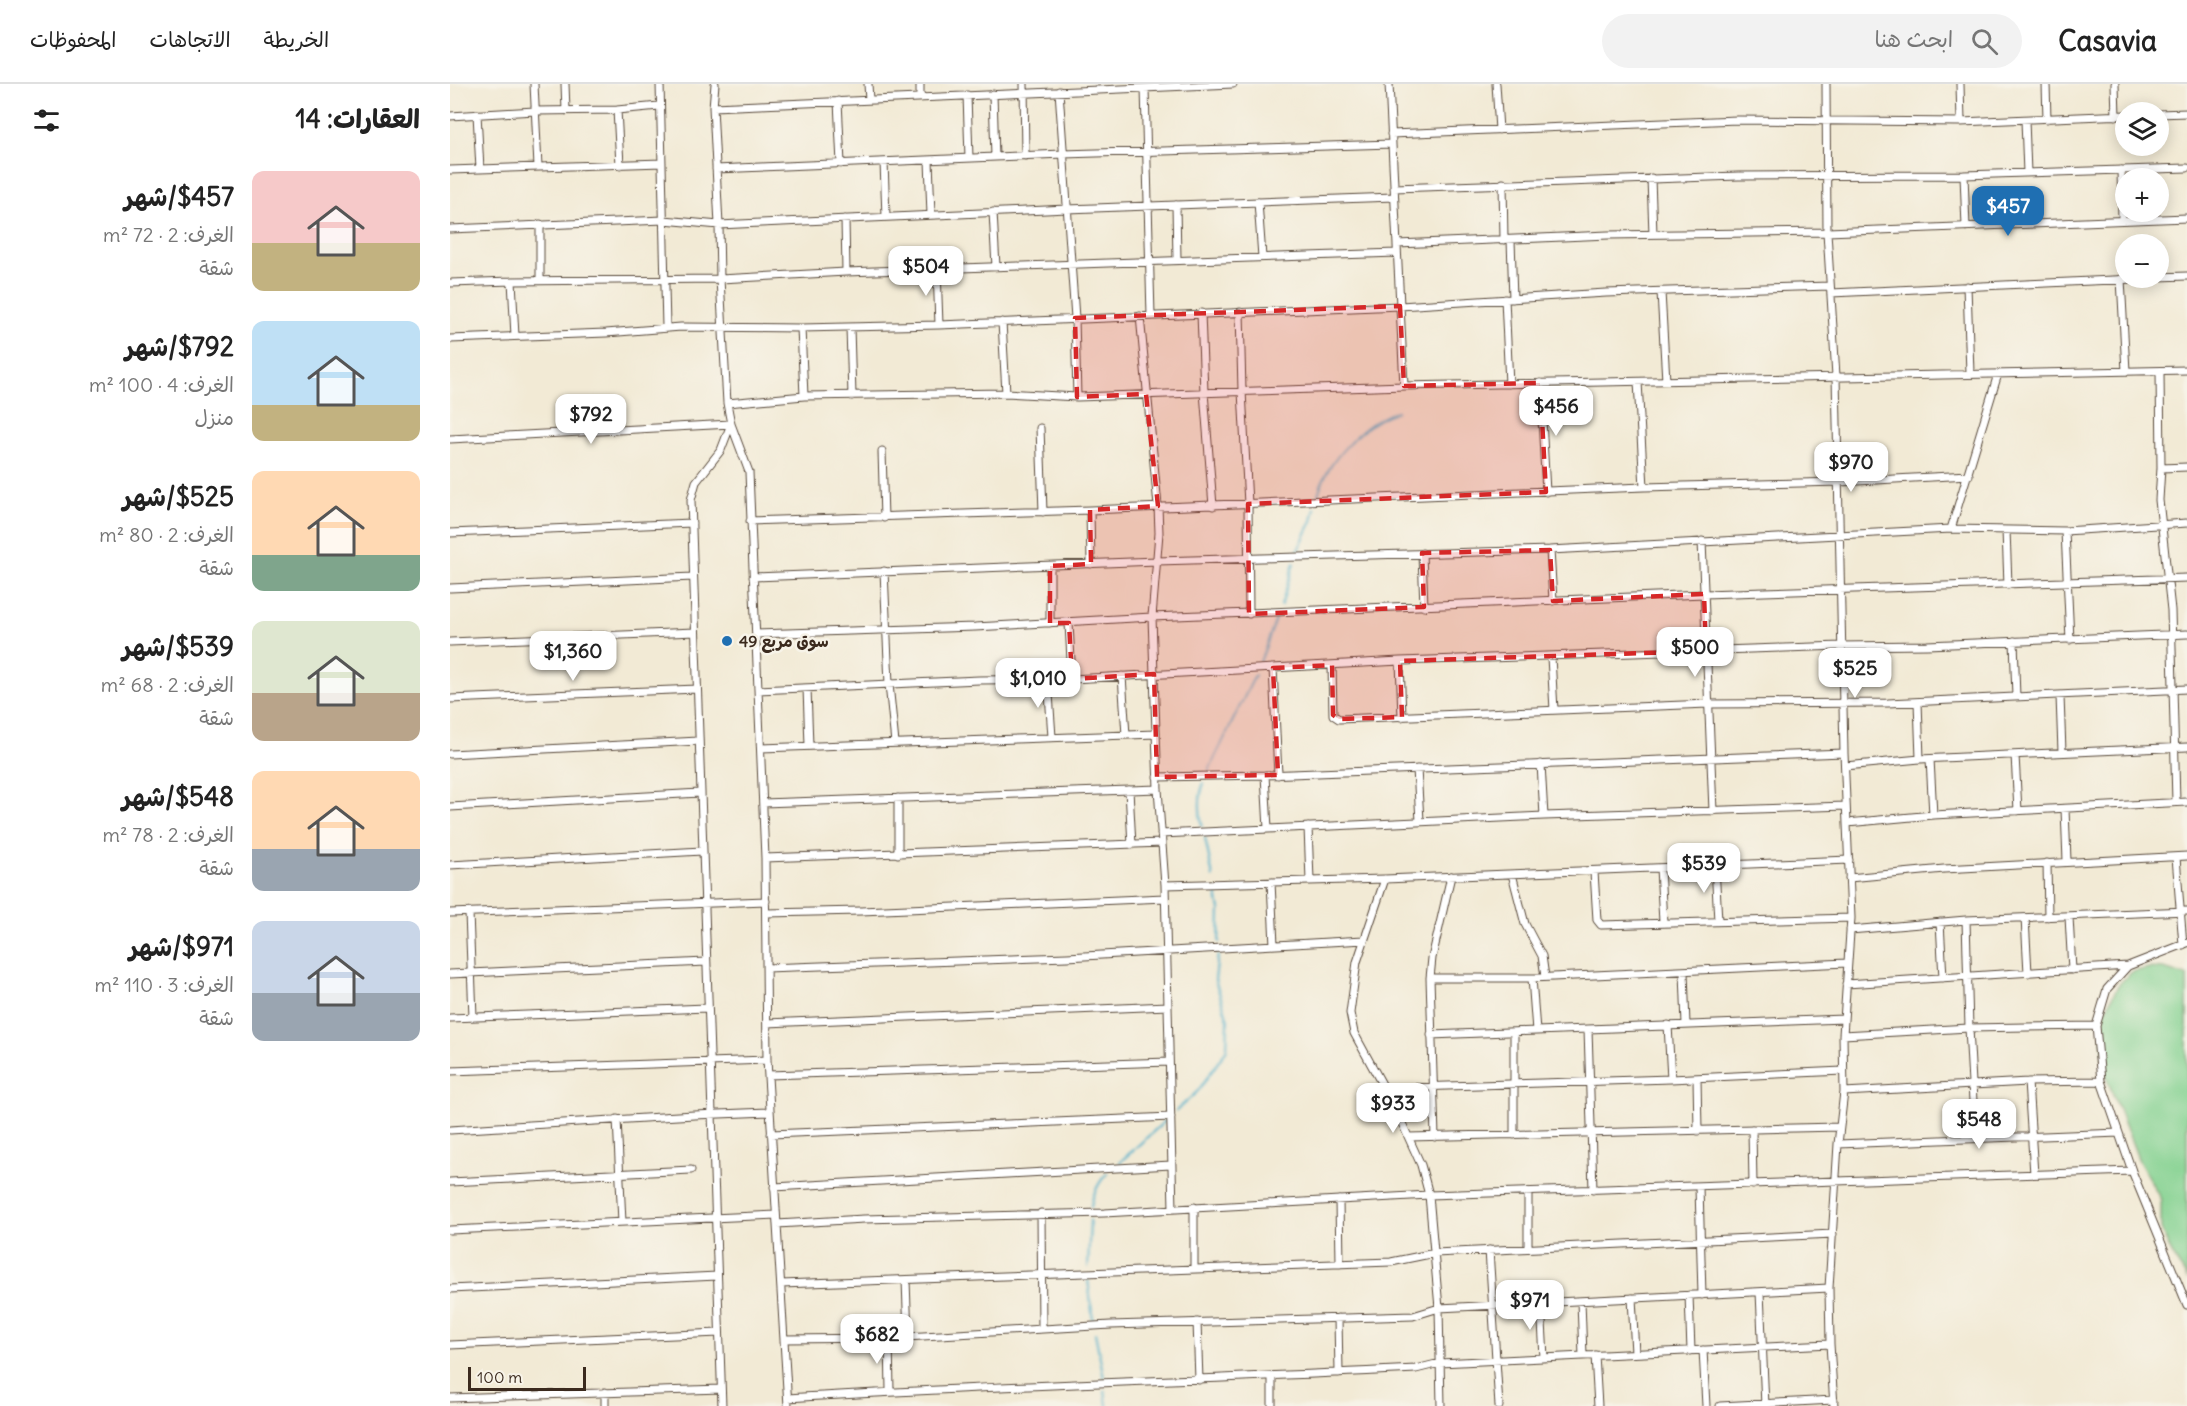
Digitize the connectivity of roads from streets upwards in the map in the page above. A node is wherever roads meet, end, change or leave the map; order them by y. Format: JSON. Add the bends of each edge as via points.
{"nodes":[{"id":1,"x":534,"y":84,"type":"edge"},
{"id":2,"x":565,"y":84,"type":"edge"},
{"id":3,"x":660,"y":84,"type":"edge"},
{"id":4,"x":715,"y":84,"type":"edge"},
{"id":5,"x":868,"y":84,"type":"edge"},
{"id":6,"x":920,"y":84,"type":"edge"},
{"id":7,"x":1023,"y":84,"type":"edge"},
{"id":8,"x":1233,"y":84,"type":"edge"},
{"id":9,"x":1389,"y":84,"type":"edge"},
{"id":10,"x":1496,"y":84,"type":"edge"},
{"id":11,"x":1826,"y":84,"type":"edge"},
{"id":12,"x":1960,"y":84,"type":"edge"},
{"id":13,"x":2046,"y":84,"type":"edge"},
{"id":14,"x":2115,"y":84,"type":"edge"},
{"id":15,"x":1137,"y":86,"type":"edge"},
{"id":16,"x":1086,"y":87,"type":"edge"},
{"id":17,"x":1145,"y":88,"type":"junction"},
{"id":18,"x":1059,"y":91,"type":"junction"},
{"id":19,"x":1023,"y":93,"type":"junction"},
{"id":20,"x":993,"y":94,"type":"junction"},
{"id":21,"x":967,"y":95,"type":"junction"},
{"id":22,"x":920,"y":97,"type":"junction"},
{"id":23,"x":869,"y":100,"type":"junction"},
{"id":24,"x":838,"y":101,"type":"junction"},
{"id":25,"x":2116,"y":102,"type":"edge"},
{"id":26,"x":659,"y":106,"type":"junction"},
{"id":27,"x":713,"y":107,"type":"junction"},
{"id":28,"x":617,"y":110,"type":"junction"},
{"id":29,"x":535,"y":111,"type":"junction"},
{"id":30,"x":566,"y":111,"type":"junction"},
{"id":31,"x":2187,"y":113,"type":"edge"},
{"id":32,"x":477,"y":114,"type":"junction"},
{"id":33,"x":2169,"y":114,"type":"edge"},
{"id":34,"x":450,"y":116,"type":"edge"},
{"id":35,"x":2115,"y":116,"type":"edge"},
{"id":36,"x":2047,"y":119,"type":"junction"},
{"id":37,"x":2025,"y":120,"type":"junction"},
{"id":38,"x":1826,"y":121,"type":"junction"},
{"id":39,"x":1961,"y":122,"type":"junction"},
{"id":40,"x":1499,"y":130,"type":"junction"},
{"id":41,"x":1391,"y":134,"type":"junction"},
{"id":42,"x":1392,"y":144,"type":"junction"},
{"id":43,"x":1147,"y":152,"type":"junction"},
{"id":44,"x":1063,"y":154,"type":"junction"},
{"id":45,"x":1025,"y":156,"type":"junction"},
{"id":46,"x":995,"y":157,"type":"junction"},
{"id":47,"x":969,"y":158,"type":"junction"},
{"id":48,"x":929,"y":160,"type":"junction"},
{"id":49,"x":884,"y":162,"type":"junction"},
{"id":50,"x":662,"y":163,"type":"junction"},
{"id":51,"x":841,"y":164,"type":"junction"},
{"id":52,"x":620,"y":165,"type":"junction"},
{"id":53,"x":538,"y":167,"type":"junction"},
{"id":54,"x":2187,"y":168,"type":"edge"},
{"id":55,"x":480,"y":169,"type":"junction"},
{"id":56,"x":716,"y":169,"type":"junction"},
{"id":57,"x":2169,"y":169,"type":"edge"},
{"id":58,"x":450,"y":170,"type":"edge"},
{"id":59,"x":2115,"y":170,"type":"edge"},
{"id":60,"x":2027,"y":173,"type":"junction"},
{"id":61,"x":1827,"y":175,"type":"junction"},
{"id":62,"x":1964,"y":175,"type":"junction"},
{"id":63,"x":1651,"y":178,"type":"junction"},
{"id":64,"x":1503,"y":183,"type":"junction"},
{"id":65,"x":1394,"y":188,"type":"junction"},
{"id":66,"x":1394,"y":197,"type":"junction"},
{"id":67,"x":1258,"y":202,"type":"junction"},
{"id":68,"x":1176,"y":205,"type":"junction"},
{"id":69,"x":1148,"y":206,"type":"junction"},
{"id":70,"x":1067,"y":209,"type":"junction"},
{"id":71,"x":993,"y":212,"type":"junction"},
{"id":72,"x":931,"y":215,"type":"junction"},
{"id":73,"x":886,"y":217,"type":"junction"},
{"id":74,"x":2187,"y":218,"type":"edge"},
{"id":75,"x":845,"y":219,"type":"junction"},
{"id":76,"x":2169,"y":219,"type":"edge"},
{"id":77,"x":664,"y":220,"type":"junction"},
{"id":78,"x":2115,"y":220,"type":"edge"},
{"id":79,"x":540,"y":224,"type":"junction"},
{"id":80,"x":719,"y":225,"type":"junction"},
{"id":81,"x":1966,"y":226,"type":"junction"},
{"id":82,"x":450,"y":229,"type":"edge"},
{"id":83,"x":1827,"y":232,"type":"junction"},
{"id":84,"x":1653,"y":234,"type":"junction"},
{"id":85,"x":1507,"y":240,"type":"junction"},
{"id":86,"x":1397,"y":244,"type":"junction"},
{"id":87,"x":1397,"y":253,"type":"junction"},
{"id":88,"x":1262,"y":257,"type":"junction"},
{"id":89,"x":1177,"y":260,"type":"junction"},
{"id":90,"x":1149,"y":261,"type":"junction"},
{"id":91,"x":1071,"y":264,"type":"junction"},
{"id":92,"x":996,"y":267,"type":"junction"},
{"id":93,"x":937,"y":269,"type":"junction"},
{"id":94,"x":846,"y":272,"type":"junction"},
{"id":95,"x":2187,"y":276,"type":"edge"},
{"id":96,"x":2169,"y":277,"type":"edge"},
{"id":97,"x":664,"y":279,"type":"junction"},
{"id":98,"x":720,"y":279,"type":"junction"},
{"id":99,"x":2115,"y":279,"type":"edge"},
{"id":100,"x":540,"y":280,"type":"junction"},
{"id":101,"x":512,"y":281,"type":"junction"},
{"id":102,"x":450,"y":283,"type":"edge"},
{"id":103,"x":1967,"y":286,"type":"junction"},
{"id":104,"x":2121,"y":288,"type":"edge"},
{"id":105,"x":1831,"y":290,"type":"junction"},
{"id":106,"x":1661,"y":292,"type":"junction"},
{"id":107,"x":1509,"y":299,"type":"junction"},
{"id":108,"x":1400,"y":306,"type":"junction"},
{"id":109,"x":1240,"y":312,"type":"junction"},
{"id":110,"x":1201,"y":313,"type":"junction"},
{"id":111,"x":1151,"y":315,"type":"junction"},
{"id":112,"x":1140,"y":316,"type":"junction"},
{"id":113,"x":1075,"y":318,"type":"junction"},
{"id":114,"x":1002,"y":322,"type":"junction"},
{"id":115,"x":939,"y":325,"type":"junction"},
{"id":116,"x":666,"y":327,"type":"junction"},
{"id":117,"x":724,"y":327,"type":"junction"},
{"id":118,"x":850,"y":327,"type":"junction"},
{"id":119,"x":801,"y":328,"type":"junction"},
{"id":120,"x":515,"y":336,"type":"junction"},
{"id":121,"x":450,"y":339,"type":"edge"},
{"id":122,"x":2187,"y":370,"type":"edge"},
{"id":123,"x":2160,"y":371,"type":"junction"},
{"id":124,"x":2126,"y":372,"type":"junction"},
{"id":125,"x":1970,"y":373,"type":"junction"},
{"id":126,"x":1998,"y":374,"type":"junction"},
{"id":127,"x":1836,"y":376,"type":"junction"},
{"id":128,"x":1638,"y":381,"type":"junction"},
{"id":129,"x":1666,"y":381,"type":"junction"},
{"id":130,"x":1540,"y":383,"type":"junction"},
{"id":131,"x":1509,"y":384,"type":"junction"},
{"id":132,"x":1404,"y":386,"type":"junction"},
{"id":133,"x":1242,"y":391,"type":"junction"},
{"id":134,"x":1204,"y":392,"type":"junction"},
{"id":135,"x":1006,"y":393,"type":"junction"},
{"id":136,"x":1146,"y":394,"type":"junction"},
{"id":137,"x":804,"y":396,"type":"junction"},
{"id":138,"x":852,"y":396,"type":"junction"},
{"id":139,"x":1077,"y":397,"type":"junction"},
{"id":140,"x":727,"y":403,"type":"junction"},
{"id":141,"x":731,"y":424,"type":"junction"},
{"id":142,"x":1040,"y":428,"type":"dead end"},
{"id":143,"x":450,"y":439,"type":"edge"},
{"id":144,"x":882,"y":451,"type":"dead end"},
{"id":145,"x":2187,"y":467,"type":"edge"},
{"id":146,"x":2161,"y":468,"type":"junction"},
{"id":147,"x":1969,"y":475,"type":"junction"},
{"id":148,"x":1839,"y":482,"type":"junction"},
{"id":149,"x":1644,"y":488,"type":"junction"},
{"id":150,"x":1546,"y":492,"type":"junction"},
{"id":151,"x":1248,"y":504,"type":"junction"},
{"id":152,"x":1158,"y":506,"type":"junction"},
{"id":153,"x":1213,"y":506,"type":"junction"},
{"id":154,"x":1090,"y":510,"type":"junction"},
{"id":155,"x":1043,"y":512,"type":"junction"},
{"id":156,"x":885,"y":518,"type":"junction"},
{"id":157,"x":750,"y":521,"type":"junction"},
{"id":158,"x":692,"y":523,"type":"junction"},
{"id":159,"x":2187,"y":523,"type":"edge"},
{"id":160,"x":2161,"y":524,"type":"junction"},
{"id":161,"x":1951,"y":529,"type":"junction"},
{"id":162,"x":2006,"y":530,"type":"junction"},
{"id":163,"x":2065,"y":531,"type":"junction"},
{"id":164,"x":450,"y":532,"type":"edge"},
{"id":165,"x":1839,"y":534,"type":"junction"},
{"id":166,"x":1702,"y":542,"type":"junction"},
{"id":167,"x":1550,"y":550,"type":"junction"},
{"id":168,"x":1422,"y":553,"type":"junction"},
{"id":169,"x":1248,"y":558,"type":"junction"},
{"id":170,"x":1157,"y":561,"type":"junction"},
{"id":171,"x":1091,"y":564,"type":"junction"},
{"id":172,"x":1050,"y":566,"type":"junction"},
{"id":173,"x":884,"y":571,"type":"junction"},
{"id":174,"x":753,"y":577,"type":"junction"},
{"id":175,"x":693,"y":578,"type":"junction"},
{"id":176,"x":2187,"y":578,"type":"edge"},
{"id":177,"x":2168,"y":579,"type":"junction"},
{"id":178,"x":2067,"y":583,"type":"junction"},
{"id":179,"x":2008,"y":585,"type":"junction"},
{"id":180,"x":450,"y":588,"type":"edge"},
{"id":181,"x":1840,"y":590,"type":"junction"},
{"id":182,"x":1704,"y":594,"type":"junction"},
{"id":183,"x":1553,"y":601,"type":"junction"},
{"id":184,"x":1424,"y":607,"type":"junction"},
{"id":185,"x":1249,"y":614,"type":"junction"},
{"id":186,"x":1152,"y":618,"type":"junction"},
{"id":187,"x":1050,"y":623,"type":"junction"},
{"id":188,"x":1069,"y":623,"type":"junction"},
{"id":189,"x":887,"y":629,"type":"junction"},
{"id":190,"x":695,"y":632,"type":"junction"},
{"id":191,"x":756,"y":634,"type":"junction"},
{"id":192,"x":2187,"y":634,"type":"edge"},
{"id":193,"x":2171,"y":635,"type":"junction"},
{"id":194,"x":2070,"y":639,"type":"junction"},
{"id":195,"x":2014,"y":641,"type":"junction"},
{"id":196,"x":450,"y":642,"type":"edge"},
{"id":197,"x":1841,"y":646,"type":"junction"},
{"id":198,"x":1706,"y":651,"type":"junction"},
{"id":199,"x":1551,"y":657,"type":"junction"},
{"id":200,"x":1400,"y":661,"type":"junction"},
{"id":201,"x":1332,"y":665,"type":"junction"},
{"id":202,"x":1273,"y":668,"type":"junction"},
{"id":203,"x":1154,"y":674,"type":"junction"},
{"id":204,"x":1122,"y":676,"type":"junction"},
{"id":205,"x":1048,"y":679,"type":"junction"},
{"id":206,"x":1072,"y":679,"type":"junction"},
{"id":207,"x":889,"y":684,"type":"junction"},
{"id":208,"x":807,"y":688,"type":"junction"},
{"id":209,"x":697,"y":689,"type":"junction"},
{"id":210,"x":2187,"y":689,"type":"edge"},
{"id":211,"x":758,"y":690,"type":"junction"},
{"id":212,"x":2172,"y":690,"type":"junction"},
{"id":213,"x":2060,"y":696,"type":"junction"},
{"id":214,"x":2016,"y":698,"type":"junction"},
{"id":215,"x":450,"y":699,"type":"edge"},
{"id":216,"x":1843,"y":702,"type":"junction"},
{"id":217,"x":1918,"y":702,"type":"junction"},
{"id":218,"x":1708,"y":704,"type":"junction"},
{"id":219,"x":1554,"y":710,"type":"junction"},
{"id":220,"x":1402,"y":717,"type":"junction"},
{"id":221,"x":1156,"y":734,"type":"junction"},
{"id":222,"x":1126,"y":735,"type":"junction"},
{"id":223,"x":1052,"y":737,"type":"junction"},
{"id":224,"x":699,"y":741,"type":"junction"},
{"id":225,"x":894,"y":743,"type":"junction"},
{"id":226,"x":810,"y":746,"type":"junction"},
{"id":227,"x":2175,"y":747,"type":"junction"},
{"id":228,"x":2187,"y":747,"type":"edge"},
{"id":229,"x":761,"y":748,"type":"junction"},
{"id":230,"x":2062,"y":752,"type":"junction"},
{"id":231,"x":1844,"y":753,"type":"junction"},
{"id":232,"x":450,"y":754,"type":"edge"},
{"id":233,"x":2015,"y":755,"type":"junction"},
{"id":234,"x":1711,"y":758,"type":"junction"},
{"id":235,"x":1920,"y":759,"type":"junction"},
{"id":236,"x":1930,"y":759,"type":"junction"},
{"id":237,"x":1541,"y":764,"type":"junction"},
{"id":238,"x":1845,"y":766,"type":"junction"},
{"id":239,"x":1417,"y":769,"type":"junction"},
{"id":240,"x":1265,"y":775,"type":"junction"},
{"id":241,"x":1278,"y":775,"type":"junction"},
{"id":242,"x":1157,"y":777,"type":"junction"},
{"id":243,"x":1158,"y":789,"type":"junction"},
{"id":244,"x":1129,"y":790,"type":"junction"},
{"id":245,"x":700,"y":793,"type":"junction"},
{"id":246,"x":897,"y":798,"type":"junction"},
{"id":247,"x":763,"y":802,"type":"junction"},
{"id":248,"x":2176,"y":802,"type":"junction"},
{"id":249,"x":2187,"y":802,"type":"edge"},
{"id":250,"x":1846,"y":806,"type":"junction"},
{"id":251,"x":450,"y":807,"type":"edge"},
{"id":252,"x":2065,"y":809,"type":"junction"},
{"id":253,"x":1713,"y":811,"type":"junction"},
{"id":254,"x":2018,"y":811,"type":"junction"},
{"id":255,"x":1933,"y":815,"type":"junction"},
{"id":256,"x":1544,"y":816,"type":"junction"},
{"id":257,"x":1420,"y":821,"type":"junction"},
{"id":258,"x":1847,"y":823,"type":"junction"},
{"id":259,"x":1308,"y":827,"type":"junction"},
{"id":260,"x":1268,"y":829,"type":"junction"},
{"id":261,"x":1161,"y":834,"type":"junction"},
{"id":262,"x":1162,"y":843,"type":"junction"},
{"id":263,"x":1132,"y":845,"type":"junction"},
{"id":264,"x":702,"y":851,"type":"junction"},
{"id":265,"x":898,"y":854,"type":"junction"},
{"id":266,"x":2176,"y":856,"type":"junction"},
{"id":267,"x":2187,"y":856,"type":"edge"},
{"id":268,"x":765,"y":858,"type":"junction"},
{"id":269,"x":1849,"y":860,"type":"junction"},
{"id":270,"x":2067,"y":861,"type":"junction"},
{"id":271,"x":2047,"y":863,"type":"junction"},
{"id":272,"x":450,"y":865,"type":"edge"},
{"id":273,"x":1715,"y":866,"type":"junction"},
{"id":274,"x":1660,"y":868,"type":"junction"},
{"id":275,"x":1594,"y":872,"type":"junction"},
{"id":276,"x":1512,"y":874,"type":"junction"},
{"id":277,"x":1451,"y":876,"type":"junction"},
{"id":278,"x":1849,"y":878,"type":"junction"},
{"id":279,"x":1385,"y":879,"type":"junction"},
{"id":280,"x":1310,"y":881,"type":"junction"},
{"id":281,"x":1271,"y":882,"type":"junction"},
{"id":282,"x":1165,"y":885,"type":"junction"},
{"id":283,"x":1165,"y":898,"type":"junction"},
{"id":284,"x":766,"y":901,"type":"junction"},
{"id":285,"x":704,"y":903,"type":"junction"},
{"id":286,"x":2184,"y":911,"type":"edge"},
{"id":287,"x":469,"y":913,"type":"junction"},
{"id":288,"x":766,"y":913,"type":"junction"},
{"id":289,"x":450,"y":914,"type":"edge"},
{"id":290,"x":2048,"y":917,"type":"junction"},
{"id":291,"x":2069,"y":917,"type":"junction"},
{"id":292,"x":1851,"y":918,"type":"junction"},
{"id":293,"x":2025,"y":918,"type":"junction"},
{"id":294,"x":1966,"y":920,"type":"junction"},
{"id":295,"x":1718,"y":921,"type":"junction"},
{"id":296,"x":1663,"y":922,"type":"junction"},
{"id":297,"x":1940,"y":922,"type":"junction"},
{"id":298,"x":1850,"y":930,"type":"junction"},
{"id":299,"x":1364,"y":940,"type":"junction"},
{"id":300,"x":2185,"y":944,"type":"edge"},
{"id":301,"x":1274,"y":945,"type":"junction"},
{"id":302,"x":1166,"y":952,"type":"junction"},
{"id":303,"x":706,"y":962,"type":"junction"},
{"id":304,"x":1847,"y":963,"type":"junction"},
{"id":305,"x":2128,"y":966,"type":"junction"},
{"id":306,"x":766,"y":968,"type":"junction"},
{"id":307,"x":2072,"y":970,"type":"junction"},
{"id":308,"x":1684,"y":972,"type":"junction"},
{"id":309,"x":2028,"y":973,"type":"junction"},
{"id":310,"x":471,"y":974,"type":"junction"},
{"id":311,"x":450,"y":975,"type":"edge"},
{"id":312,"x":1545,"y":977,"type":"junction"},
{"id":313,"x":1967,"y":977,"type":"junction"},
{"id":314,"x":1430,"y":978,"type":"junction"},
{"id":315,"x":1532,"y":978,"type":"junction"},
{"id":316,"x":1943,"y":978,"type":"junction"},
{"id":317,"x":1846,"y":984,"type":"junction"},
{"id":318,"x":1168,"y":1006,"type":"junction"},
{"id":319,"x":707,"y":1008,"type":"junction"},
{"id":320,"x":473,"y":1017,"type":"junction"},
{"id":321,"x":450,"y":1018,"type":"edge"},
{"id":322,"x":1844,"y":1018,"type":"junction"},
{"id":323,"x":766,"y":1023,"type":"junction"},
{"id":324,"x":1668,"y":1025,"type":"junction"},
{"id":325,"x":1686,"y":1025,"type":"junction"},
{"id":326,"x":2096,"y":1026,"type":"junction"},
{"id":327,"x":1969,"y":1028,"type":"junction"},
{"id":328,"x":1588,"y":1029,"type":"junction"},
{"id":329,"x":1536,"y":1031,"type":"junction"},
{"id":330,"x":1514,"y":1032,"type":"junction"},
{"id":331,"x":1431,"y":1035,"type":"junction"},
{"id":332,"x":1843,"y":1035,"type":"junction"},
{"id":333,"x":767,"y":1060,"type":"junction"},
{"id":334,"x":709,"y":1062,"type":"junction"},
{"id":335,"x":1169,"y":1062,"type":"junction"},
{"id":336,"x":450,"y":1071,"type":"edge"},
{"id":337,"x":1843,"y":1071,"type":"junction"},
{"id":338,"x":768,"y":1075,"type":"junction"},
{"id":339,"x":1697,"y":1078,"type":"junction"},
{"id":340,"x":1671,"y":1079,"type":"junction"},
{"id":341,"x":2101,"y":1081,"type":"junction"},
{"id":342,"x":1590,"y":1082,"type":"junction"},
{"id":343,"x":2028,"y":1082,"type":"junction"},
{"id":344,"x":1515,"y":1084,"type":"junction"},
{"id":345,"x":1972,"y":1085,"type":"junction"},
{"id":346,"x":1433,"y":1087,"type":"junction"},
{"id":347,"x":1385,"y":1088,"type":"junction"},
{"id":348,"x":1844,"y":1092,"type":"junction"},
{"id":349,"x":770,"y":1112,"type":"junction"},
{"id":350,"x":711,"y":1114,"type":"junction"},
{"id":351,"x":1170,"y":1117,"type":"junction"},
{"id":352,"x":617,"y":1119,"type":"junction"},
{"id":353,"x":1840,"y":1127,"type":"junction"},
{"id":354,"x":450,"y":1130,"type":"edge"},
{"id":355,"x":1752,"y":1130,"type":"junction"},
{"id":356,"x":1698,"y":1131,"type":"junction"},
{"id":357,"x":1592,"y":1133,"type":"junction"},
{"id":358,"x":2118,"y":1133,"type":"junction"},
{"id":359,"x":771,"y":1134,"type":"junction"},
{"id":360,"x":1514,"y":1135,"type":"junction"},
{"id":361,"x":2031,"y":1135,"type":"junction"},
{"id":362,"x":1408,"y":1137,"type":"junction"},
{"id":363,"x":1435,"y":1137,"type":"junction"},
{"id":364,"x":1975,"y":1138,"type":"junction"},
{"id":365,"x":1838,"y":1144,"type":"junction"},
{"id":366,"x":1171,"y":1165,"type":"junction"},
{"id":367,"x":691,"y":1170,"type":"dead end"},
{"id":368,"x":2132,"y":1171,"type":"junction"},
{"id":369,"x":620,"y":1174,"type":"junction"},
{"id":370,"x":2034,"y":1174,"type":"junction"},
{"id":371,"x":450,"y":1182,"type":"edge"},
{"id":372,"x":1836,"y":1183,"type":"junction"},
{"id":373,"x":1753,"y":1185,"type":"junction"},
{"id":374,"x":774,"y":1187,"type":"junction"},
{"id":375,"x":1699,"y":1187,"type":"junction"},
{"id":376,"x":1593,"y":1190,"type":"junction"},
{"id":377,"x":1528,"y":1192,"type":"junction"},
{"id":378,"x":1429,"y":1195,"type":"junction"},
{"id":379,"x":1338,"y":1200,"type":"junction"},
{"id":380,"x":1194,"y":1208,"type":"junction"},
{"id":381,"x":1173,"y":1209,"type":"junction"},
{"id":382,"x":1041,"y":1214,"type":"junction"},
{"id":383,"x":776,"y":1215,"type":"junction"},
{"id":384,"x":714,"y":1218,"type":"junction"},
{"id":385,"x":622,"y":1222,"type":"junction"},
{"id":386,"x":777,"y":1224,"type":"junction"},
{"id":387,"x":450,"y":1230,"type":"edge"},
{"id":388,"x":1833,"y":1234,"type":"junction"},
{"id":389,"x":1701,"y":1240,"type":"junction"},
{"id":390,"x":1528,"y":1248,"type":"junction"},
{"id":391,"x":1489,"y":1250,"type":"junction"},
{"id":392,"x":1435,"y":1253,"type":"junction"},
{"id":393,"x":1340,"y":1264,"type":"junction"},
{"id":394,"x":1194,"y":1269,"type":"junction"},
{"id":395,"x":1041,"y":1275,"type":"junction"},
{"id":396,"x":717,"y":1276,"type":"junction"},
{"id":397,"x":906,"y":1280,"type":"junction"},
{"id":398,"x":781,"y":1284,"type":"junction"},
{"id":399,"x":1829,"y":1288,"type":"junction"},
{"id":400,"x":450,"y":1289,"type":"edge"},
{"id":401,"x":1760,"y":1292,"type":"junction"},
{"id":402,"x":1689,"y":1295,"type":"junction"},
{"id":403,"x":1702,"y":1295,"type":"junction"},
{"id":404,"x":1632,"y":1298,"type":"junction"},
{"id":405,"x":1581,"y":1300,"type":"junction"},
{"id":406,"x":1541,"y":1303,"type":"junction"},
{"id":407,"x":1492,"y":1305,"type":"junction"},
{"id":408,"x":2187,"y":1305,"type":"edge"},
{"id":409,"x":1438,"y":1308,"type":"junction"},
{"id":410,"x":1338,"y":1318,"type":"junction"},
{"id":411,"x":1197,"y":1322,"type":"junction"},
{"id":412,"x":1042,"y":1329,"type":"junction"},
{"id":413,"x":719,"y":1333,"type":"junction"},
{"id":414,"x":908,"y":1337,"type":"junction"},
{"id":415,"x":890,"y":1338,"type":"junction"},
{"id":416,"x":784,"y":1339,"type":"junction"},
{"id":417,"x":1830,"y":1344,"type":"junction"},
{"id":418,"x":450,"y":1345,"type":"edge"},
{"id":419,"x":1762,"y":1347,"type":"junction"},
{"id":420,"x":1703,"y":1350,"type":"junction"},
{"id":421,"x":1691,"y":1351,"type":"junction"},
{"id":422,"x":1635,"y":1353,"type":"junction"},
{"id":423,"x":1595,"y":1355,"type":"junction"},
{"id":424,"x":1583,"y":1356,"type":"junction"},
{"id":425,"x":1544,"y":1358,"type":"junction"},
{"id":426,"x":1496,"y":1360,"type":"junction"},
{"id":427,"x":1440,"y":1363,"type":"junction"},
{"id":428,"x":1339,"y":1373,"type":"junction"},
{"id":429,"x":1272,"y":1376,"type":"junction"},
{"id":430,"x":1199,"y":1380,"type":"junction"},
{"id":431,"x":721,"y":1389,"type":"junction"},
{"id":432,"x":890,"y":1391,"type":"junction"},
{"id":433,"x":605,"y":1392,"type":"junction"},
{"id":434,"x":450,"y":1398,"type":"edge"},
{"id":435,"x":788,"y":1402,"type":"edge"},
{"id":436,"x":1834,"y":1403,"type":"edge"},
{"id":437,"x":1765,"y":1405,"type":"edge"},
{"id":438,"x":605,"y":1406,"type":"edge"},
{"id":439,"x":722,"y":1406,"type":"edge"},
{"id":440,"x":1272,"y":1406,"type":"edge"},
{"id":441,"x":1440,"y":1406,"type":"edge"},
{"id":442,"x":1500,"y":1406,"type":"edge"},
{"id":443,"x":1599,"y":1406,"type":"edge"},
{"id":444,"x":1706,"y":1406,"type":"edge"},
{"id":445,"x":1720,"y":1406,"type":"edge"}],
"edges":[{"from":1,"to":29,"type":"street"},
{"from":2,"to":30,"type":"street"},
{"from":3,"to":26,"type":"street"},
{"from":4,"to":27,"type":"street"},
{"from":5,"to":23,"type":"street"},
{"from":6,"to":22,"type":"street"},
{"from":7,"to":19,"type":"street"},
{"from":8,"to":17,"type":"street"},
{"from":9,"to":41,"type":"street"},
{"from":10,"to":40,"type":"street"},
{"from":11,"to":38,"type":"street"},
{"from":12,"to":39,"type":"street"},
{"from":13,"to":36,"type":"street"},
{"from":14,"to":25,"type":"street"},
{"from":15,"to":16,"type":"street"},
{"from":15,"to":17,"type":"street"},
{"from":16,"to":18,"type":"street"},
{"from":17,"to":43,"type":"street"},
{"from":18,"to":19,"type":"street"},
{"from":18,"to":44,"type":"street"},
{"from":19,"to":20,"type":"street"},
{"from":19,"to":45,"type":"street"},
{"from":20,"to":21,"type":"street"},
{"from":20,"to":46,"type":"street"},
{"from":21,"to":22,"type":"street"},
{"from":21,"to":47,"type":"street"},
{"from":22,"to":23,"type":"street"},
{"from":23,"to":24,"type":"street"},
{"from":24,"to":27,"type":"street"},
{"from":24,"to":51,"type":"street"},
{"from":26,"to":28,"type":"street"},
{"from":26,"to":50,"type":"street"},
{"from":27,"to":56,"type":"street"},
{"from":28,"to":30,"type":"street"},
{"from":28,"to":52,"type":"street"},
{"from":29,"to":30,"type":"street"},
{"from":29,"to":32,"type":"street"},
{"from":29,"to":53,"type":"street"},
{"from":31,"to":33,"type":"street"},
{"from":32,"to":34,"type":"street"},
{"from":32,"to":55,"type":"street"},
{"from":35,"to":36,"type":"street"},
{"from":36,"to":37,"type":"street"},
{"from":37,"to":39,"type":"street"},
{"from":37,"to":60,"type":"street"},
{"from":38,"to":39,"type":"street"},
{"from":38,"to":40,"type":"street","via":[[1737,120]]},
{"from":38,"to":61,"type":"street"},
{"from":40,"to":41,"type":"street"},
{"from":41,"to":42,"type":"street"},
{"from":42,"to":43,"type":"street"},
{"from":42,"to":65,"type":"street"},
{"from":43,"to":44,"type":"street"},
{"from":43,"to":69,"type":"street"},
{"from":44,"to":45,"type":"street"},
{"from":44,"to":70,"type":"street"},
{"from":45,"to":46,"type":"street"},
{"from":46,"to":47,"type":"street"},
{"from":47,"to":48,"type":"street"},
{"from":48,"to":49,"type":"street"},
{"from":48,"to":72,"type":"street"},
{"from":49,"to":51,"type":"street"},
{"from":49,"to":73,"type":"street"},
{"from":50,"to":52,"type":"street"},
{"from":50,"to":77,"type":"street"},
{"from":51,"to":56,"type":"street"},
{"from":52,"to":53,"type":"street"},
{"from":53,"to":55,"type":"street"},
{"from":54,"to":57,"type":"street"},
{"from":55,"to":58,"type":"street"},
{"from":56,"to":80,"type":"street"},
{"from":59,"to":60,"type":"street"},
{"from":60,"to":62,"type":"street"},
{"from":61,"to":62,"type":"street"},
{"from":61,"to":63,"type":"street"},
{"from":61,"to":83,"type":"street"},
{"from":62,"to":81,"type":"street"},
{"from":63,"to":64,"type":"street"},
{"from":63,"to":84,"type":"street"},
{"from":64,"to":65,"type":"street"},
{"from":64,"to":85,"type":"street"},
{"from":65,"to":66,"type":"street"},
{"from":66,"to":67,"type":"street"},
{"from":66,"to":86,"type":"street"},
{"from":67,"to":68,"type":"street"},
{"from":67,"to":88,"type":"street"},
{"from":68,"to":69,"type":"street"},
{"from":68,"to":89,"type":"street"},
{"from":69,"to":70,"type":"street"},
{"from":69,"to":90,"type":"street"},
{"from":70,"to":71,"type":"street"},
{"from":70,"to":91,"type":"street"},
{"from":71,"to":72,"type":"street"},
{"from":71,"to":92,"type":"street"},
{"from":72,"to":73,"type":"street"},
{"from":73,"to":75,"type":"street"},
{"from":74,"to":76,"type":"street"},
{"from":75,"to":80,"type":"street"},
{"from":75,"to":94,"type":"street"},
{"from":77,"to":79,"type":"street"},
{"from":77,"to":80,"type":"street"},
{"from":77,"to":97,"type":"street"},
{"from":78,"to":81,"type":"street"},
{"from":79,"to":82,"type":"street"},
{"from":79,"to":100,"type":"street"},
{"from":80,"to":98,"type":"street"},
{"from":81,"to":83,"type":"street"},
{"from":83,"to":84,"type":"street"},
{"from":83,"to":105,"type":"street"},
{"from":84,"to":85,"type":"street"},
{"from":85,"to":86,"type":"street"},
{"from":85,"to":107,"type":"street"},
{"from":86,"to":87,"type":"street"},
{"from":87,"to":88,"type":"street"},
{"from":87,"to":108,"type":"street"},
{"from":88,"to":89,"type":"street"},
{"from":89,"to":90,"type":"street"},
{"from":90,"to":91,"type":"street"},
{"from":90,"to":111,"type":"street"},
{"from":91,"to":92,"type":"street"},
{"from":91,"to":113,"type":"street"},
{"from":92,"to":93,"type":"street"},
{"from":93,"to":94,"type":"street"},
{"from":93,"to":115,"type":"street"},
{"from":94,"to":98,"type":"street"},
{"from":95,"to":96,"type":"street"},
{"from":97,"to":98,"type":"street"},
{"from":97,"to":100,"type":"street"},
{"from":97,"to":116,"type":"street"},
{"from":98,"to":117,"type":"street"},
{"from":99,"to":103,"type":"street"},
{"from":100,"to":101,"type":"street"},
{"from":101,"to":102,"type":"street"},
{"from":101,"to":120,"type":"street"},
{"from":103,"to":105,"type":"street"},
{"from":103,"to":125,"type":"street"},
{"from":104,"to":124,"type":"street"},
{"from":105,"to":106,"type":"street"},
{"from":105,"to":127,"type":"street"},
{"from":106,"to":107,"type":"street"},
{"from":106,"to":129,"type":"street"},
{"from":107,"to":108,"type":"street"},
{"from":107,"to":131,"type":"street"},
{"from":108,"to":109,"type":"street"},
{"from":108,"to":132,"type":"street"},
{"from":109,"to":110,"type":"street"},
{"from":109,"to":133,"type":"street"},
{"from":110,"to":111,"type":"street"},
{"from":110,"to":134,"type":"street"},
{"from":111,"to":112,"type":"street"},
{"from":112,"to":113,"type":"street"},
{"from":112,"to":136,"type":"street"},
{"from":113,"to":114,"type":"street"},
{"from":113,"to":139,"type":"street"},
{"from":114,"to":115,"type":"street"},
{"from":114,"to":135,"type":"street"},
{"from":115,"to":118,"type":"street"},
{"from":116,"to":117,"type":"street"},
{"from":116,"to":120,"type":"street"},
{"from":117,"to":119,"type":"street"},
{"from":117,"to":140,"type":"street"},
{"from":118,"to":119,"type":"street"},
{"from":118,"to":138,"type":"street"},
{"from":119,"to":137,"type":"street"},
{"from":120,"to":121,"type":"street"},
{"from":122,"to":123,"type":"street"},
{"from":123,"to":124,"type":"street"},
{"from":123,"to":146,"type":"street"},
{"from":124,"to":126,"type":"street"},
{"from":125,"to":126,"type":"street"},
{"from":125,"to":127,"type":"street"},
{"from":126,"to":147,"type":"street"},
{"from":127,"to":129,"type":"street"},
{"from":127,"to":148,"type":"street"},
{"from":128,"to":129,"type":"street"},
{"from":128,"to":130,"type":"street"},
{"from":128,"to":149,"type":"street"},
{"from":130,"to":131,"type":"street"},
{"from":130,"to":150,"type":"street"},
{"from":131,"to":132,"type":"street"},
{"from":132,"to":133,"type":"street"},
{"from":133,"to":134,"type":"street"},
{"from":133,"to":151,"type":"street"},
{"from":134,"to":136,"type":"street"},
{"from":134,"to":153,"type":"street"},
{"from":135,"to":138,"type":"street"},
{"from":135,"to":139,"type":"street"},
{"from":136,"to":139,"type":"street"},
{"from":136,"to":152,"type":"street"},
{"from":137,"to":138,"type":"street"},
{"from":137,"to":140,"type":"street"},
{"from":140,"to":141,"type":"street"},
{"from":141,"to":143,"type":"street"},
{"from":141,"to":157,"type":"street","via":[[749,472]]},
{"from":141,"to":158,"type":"street","via":[[722,450],[696,482],[691,500]]},
{"from":142,"to":155,"type":"street"},
{"from":144,"to":156,"type":"street"},
{"from":145,"to":146,"type":"street"},
{"from":146,"to":160,"type":"street"},
{"from":147,"to":148,"type":"street"},
{"from":147,"to":161,"type":"street"},
{"from":148,"to":149,"type":"street"},
{"from":148,"to":165,"type":"street"},
{"from":149,"to":150,"type":"street"},
{"from":150,"to":151,"type":"street"},
{"from":151,"to":153,"type":"street"},
{"from":151,"to":169,"type":"street"},
{"from":152,"to":153,"type":"street"},
{"from":152,"to":154,"type":"street"},
{"from":152,"to":170,"type":"street"},
{"from":154,"to":155,"type":"street"},
{"from":154,"to":171,"type":"street"},
{"from":155,"to":156,"type":"street"},
{"from":156,"to":157,"type":"street"},
{"from":157,"to":174,"type":"street"},
{"from":158,"to":164,"type":"street"},
{"from":158,"to":175,"type":"street"},
{"from":159,"to":160,"type":"street"},
{"from":160,"to":163,"type":"street"},
{"from":160,"to":177,"type":"street"},
{"from":161,"to":162,"type":"street"},
{"from":161,"to":165,"type":"street"},
{"from":162,"to":163,"type":"street"},
{"from":162,"to":179,"type":"street"},
{"from":163,"to":178,"type":"street"},
{"from":165,"to":166,"type":"street"},
{"from":165,"to":181,"type":"street"},
{"from":166,"to":167,"type":"street"},
{"from":166,"to":182,"type":"street"},
{"from":167,"to":168,"type":"street"},
{"from":167,"to":183,"type":"street"},
{"from":168,"to":169,"type":"street"},
{"from":168,"to":184,"type":"street"},
{"from":169,"to":170,"type":"street"},
{"from":169,"to":185,"type":"street"},
{"from":170,"to":171,"type":"street"},
{"from":170,"to":186,"type":"street"},
{"from":171,"to":172,"type":"street"},
{"from":172,"to":173,"type":"street"},
{"from":172,"to":187,"type":"street"},
{"from":173,"to":174,"type":"street"},
{"from":173,"to":189,"type":"street"},
{"from":174,"to":191,"type":"street"},
{"from":175,"to":180,"type":"street"},
{"from":175,"to":190,"type":"street"},
{"from":176,"to":177,"type":"street"},
{"from":177,"to":178,"type":"street"},
{"from":177,"to":193,"type":"street"},
{"from":178,"to":179,"type":"street"},
{"from":178,"to":194,"type":"street"},
{"from":179,"to":181,"type":"street"},
{"from":181,"to":182,"type":"street"},
{"from":181,"to":197,"type":"street"},
{"from":182,"to":183,"type":"street"},
{"from":182,"to":198,"type":"street"},
{"from":183,"to":184,"type":"street"},
{"from":184,"to":185,"type":"street"},
{"from":185,"to":186,"type":"street"},
{"from":186,"to":188,"type":"street"},
{"from":186,"to":203,"type":"street"},
{"from":187,"to":188,"type":"street"},
{"from":187,"to":189,"type":"street"},
{"from":188,"to":206,"type":"street"},
{"from":189,"to":191,"type":"street"},
{"from":189,"to":207,"type":"street"},
{"from":190,"to":196,"type":"street"},
{"from":190,"to":209,"type":"street"},
{"from":191,"to":211,"type":"street"},
{"from":192,"to":193,"type":"street"},
{"from":193,"to":194,"type":"street"},
{"from":193,"to":212,"type":"street"},
{"from":194,"to":195,"type":"street"},
{"from":195,"to":197,"type":"street"},
{"from":195,"to":214,"type":"street"},
{"from":197,"to":198,"type":"street"},
{"from":197,"to":216,"type":"street"},
{"from":198,"to":199,"type":"street"},
{"from":198,"to":218,"type":"street"},
{"from":199,"to":200,"type":"street"},
{"from":199,"to":219,"type":"street"},
{"from":200,"to":201,"type":"street"},
{"from":200,"to":220,"type":"street"},
{"from":201,"to":202,"type":"street"},
{"from":201,"to":220,"type":"street","via":[[1336,718]]},
{"from":202,"to":203,"type":"street"},
{"from":202,"to":241,"type":"street"},
{"from":203,"to":204,"type":"street"},
{"from":203,"to":221,"type":"street"},
{"from":204,"to":206,"type":"street"},
{"from":204,"to":222,"type":"street"},
{"from":205,"to":206,"type":"street"},
{"from":205,"to":207,"type":"street"},
{"from":205,"to":223,"type":"street"},
{"from":207,"to":208,"type":"street"},
{"from":207,"to":225,"type":"street"},
{"from":208,"to":211,"type":"street"},
{"from":208,"to":226,"type":"street"},
{"from":209,"to":215,"type":"street"},
{"from":209,"to":224,"type":"street"},
{"from":210,"to":212,"type":"street"},
{"from":211,"to":229,"type":"street"},
{"from":212,"to":213,"type":"street"},
{"from":212,"to":227,"type":"street"},
{"from":213,"to":214,"type":"street"},
{"from":213,"to":230,"type":"street"},
{"from":214,"to":217,"type":"street"},
{"from":216,"to":217,"type":"street"},
{"from":216,"to":218,"type":"street"},
{"from":216,"to":231,"type":"street"},
{"from":217,"to":235,"type":"street"},
{"from":218,"to":219,"type":"street"},
{"from":218,"to":234,"type":"street"},
{"from":219,"to":220,"type":"street"},
{"from":221,"to":222,"type":"street"},
{"from":221,"to":242,"type":"street"},
{"from":222,"to":223,"type":"street"},
{"from":223,"to":225,"type":"street"},
{"from":224,"to":232,"type":"street"},
{"from":224,"to":245,"type":"street"},
{"from":225,"to":226,"type":"street"},
{"from":226,"to":229,"type":"street"},
{"from":227,"to":228,"type":"street"},
{"from":227,"to":230,"type":"street"},
{"from":227,"to":248,"type":"street"},
{"from":229,"to":247,"type":"street"},
{"from":230,"to":233,"type":"street"},
{"from":231,"to":234,"type":"street"},
{"from":231,"to":238,"type":"street"},
{"from":233,"to":236,"type":"street"},
{"from":233,"to":254,"type":"street"},
{"from":234,"to":237,"type":"street"},
{"from":234,"to":253,"type":"street"},
{"from":235,"to":236,"type":"street"},
{"from":235,"to":238,"type":"street"},
{"from":236,"to":255,"type":"street"},
{"from":237,"to":239,"type":"street"},
{"from":237,"to":256,"type":"street"},
{"from":238,"to":250,"type":"street"},
{"from":239,"to":241,"type":"street"},
{"from":239,"to":257,"type":"street"},
{"from":240,"to":241,"type":"street"},
{"from":240,"to":242,"type":"street"},
{"from":240,"to":260,"type":"street"},
{"from":242,"to":243,"type":"street"},
{"from":243,"to":244,"type":"street"},
{"from":243,"to":261,"type":"street"},
{"from":244,"to":246,"type":"street"},
{"from":244,"to":263,"type":"street"},
{"from":245,"to":251,"type":"street"},
{"from":245,"to":264,"type":"street"},
{"from":246,"to":247,"type":"street"},
{"from":246,"to":265,"type":"street"},
{"from":247,"to":268,"type":"street"},
{"from":248,"to":249,"type":"street"},
{"from":248,"to":252,"type":"street"},
{"from":250,"to":253,"type":"street"},
{"from":250,"to":258,"type":"street"},
{"from":252,"to":254,"type":"street"},
{"from":252,"to":270,"type":"street"},
{"from":253,"to":256,"type":"street"},
{"from":254,"to":255,"type":"street"},
{"from":255,"to":258,"type":"street"},
{"from":256,"to":257,"type":"street"},
{"from":257,"to":259,"type":"street"},
{"from":258,"to":269,"type":"street"},
{"from":259,"to":260,"type":"street"},
{"from":259,"to":280,"type":"street"},
{"from":260,"to":261,"type":"street"},
{"from":261,"to":262,"type":"street"},
{"from":262,"to":263,"type":"street"},
{"from":262,"to":282,"type":"street"},
{"from":263,"to":265,"type":"street"},
{"from":264,"to":272,"type":"street"},
{"from":264,"to":285,"type":"street"},
{"from":265,"to":268,"type":"street"},
{"from":266,"to":267,"type":"street"},
{"from":266,"to":270,"type":"street"},
{"from":266,"to":286,"type":"street"},
{"from":268,"to":284,"type":"street"},
{"from":269,"to":273,"type":"street"},
{"from":269,"to":278,"type":"street"},
{"from":270,"to":271,"type":"street"},
{"from":271,"to":278,"type":"street"},
{"from":271,"to":290,"type":"street"},
{"from":273,"to":274,"type":"street"},
{"from":273,"to":295,"type":"street"},
{"from":274,"to":275,"type":"street"},
{"from":274,"to":296,"type":"street"},
{"from":275,"to":276,"type":"street"},
{"from":275,"to":296,"type":"street","via":[[1598,923]]},
{"from":276,"to":277,"type":"street"},
{"from":276,"to":312,"type":"street","via":[[1522,918],[1542,956]]},
{"from":277,"to":279,"type":"street"},
{"from":277,"to":314,"type":"street"},
{"from":278,"to":292,"type":"street"},
{"from":279,"to":280,"type":"street"},
{"from":279,"to":299,"type":"street"},
{"from":280,"to":281,"type":"street"},
{"from":281,"to":282,"type":"street"},
{"from":281,"to":301,"type":"street"},
{"from":282,"to":283,"type":"street"},
{"from":283,"to":288,"type":"street"},
{"from":283,"to":302,"type":"street"},
{"from":284,"to":285,"type":"street"},
{"from":284,"to":288,"type":"street"},
{"from":285,"to":287,"type":"street"},
{"from":285,"to":303,"type":"street"},
{"from":286,"to":291,"type":"street"},
{"from":286,"to":300,"type":"street"},
{"from":287,"to":289,"type":"street"},
{"from":287,"to":310,"type":"street"},
{"from":288,"to":306,"type":"street"},
{"from":290,"to":291,"type":"street"},
{"from":290,"to":293,"type":"street"},
{"from":291,"to":307,"type":"street"},
{"from":292,"to":295,"type":"street"},
{"from":292,"to":298,"type":"street"},
{"from":293,"to":294,"type":"street"},
{"from":293,"to":309,"type":"street"},
{"from":294,"to":297,"type":"street"},
{"from":294,"to":313,"type":"street"},
{"from":295,"to":296,"type":"street"},
{"from":297,"to":298,"type":"street"},
{"from":297,"to":316,"type":"street"},
{"from":298,"to":304,"type":"street"},
{"from":299,"to":301,"type":"street"},
{"from":299,"to":347,"type":"street","via":[[1350,1013],[1354,1033]]},
{"from":300,"to":305,"type":"street"},
{"from":301,"to":302,"type":"street"},
{"from":302,"to":306,"type":"street"},
{"from":302,"to":318,"type":"street"},
{"from":303,"to":310,"type":"street"},
{"from":303,"to":319,"type":"street"},
{"from":304,"to":308,"type":"street"},
{"from":304,"to":317,"type":"street"},
{"from":305,"to":307,"type":"street"},
{"from":305,"to":326,"type":"street","via":[[2107,989]]},
{"from":306,"to":323,"type":"street"},
{"from":307,"to":309,"type":"street"},
{"from":308,"to":312,"type":"street"},
{"from":308,"to":325,"type":"street"},
{"from":309,"to":313,"type":"street"},
{"from":310,"to":311,"type":"street"},
{"from":310,"to":320,"type":"street"},
{"from":312,"to":315,"type":"street"},
{"from":313,"to":316,"type":"street"},
{"from":313,"to":327,"type":"street"},
{"from":314,"to":315,"type":"street"},
{"from":314,"to":331,"type":"street"},
{"from":315,"to":329,"type":"street"},
{"from":316,"to":317,"type":"street"},
{"from":317,"to":322,"type":"street"},
{"from":318,"to":323,"type":"street"},
{"from":318,"to":335,"type":"street"},
{"from":319,"to":320,"type":"street"},
{"from":319,"to":334,"type":"street"},
{"from":320,"to":321,"type":"street"},
{"from":322,"to":325,"type":"street"},
{"from":322,"to":332,"type":"street"},
{"from":323,"to":333,"type":"street"},
{"from":324,"to":325,"type":"street"},
{"from":324,"to":328,"type":"street"},
{"from":324,"to":340,"type":"street"},
{"from":326,"to":327,"type":"street"},
{"from":326,"to":341,"type":"street"},
{"from":327,"to":332,"type":"street"},
{"from":327,"to":345,"type":"street"},
{"from":328,"to":329,"type":"street"},
{"from":328,"to":342,"type":"street"},
{"from":329,"to":330,"type":"street"},
{"from":330,"to":331,"type":"street"},
{"from":330,"to":344,"type":"street"},
{"from":331,"to":346,"type":"street"},
{"from":332,"to":337,"type":"street"},
{"from":333,"to":334,"type":"street"},
{"from":333,"to":338,"type":"street"},
{"from":334,"to":336,"type":"street"},
{"from":334,"to":350,"type":"street"},
{"from":335,"to":338,"type":"street"},
{"from":335,"to":351,"type":"street"},
{"from":337,"to":339,"type":"street"},
{"from":337,"to":348,"type":"street"},
{"from":338,"to":349,"type":"street"},
{"from":339,"to":340,"type":"street"},
{"from":339,"to":356,"type":"street"},
{"from":340,"to":342,"type":"street"},
{"from":341,"to":343,"type":"street"},
{"from":341,"to":358,"type":"street"},
{"from":342,"to":344,"type":"street"},
{"from":342,"to":357,"type":"street"},
{"from":343,"to":345,"type":"street"},
{"from":343,"to":361,"type":"street"},
{"from":344,"to":346,"type":"street"},
{"from":344,"to":360,"type":"street"},
{"from":345,"to":348,"type":"street"},
{"from":345,"to":364,"type":"street"},
{"from":346,"to":347,"type":"street"},
{"from":346,"to":363,"type":"street"},
{"from":347,"to":362,"type":"street"},
{"from":348,"to":353,"type":"street"},
{"from":349,"to":350,"type":"street"},
{"from":349,"to":359,"type":"street"},
{"from":350,"to":352,"type":"street"},
{"from":350,"to":384,"type":"street"},
{"from":351,"to":359,"type":"street"},
{"from":351,"to":366,"type":"street"},
{"from":352,"to":354,"type":"street"},
{"from":352,"to":369,"type":"street"},
{"from":353,"to":355,"type":"street"},
{"from":353,"to":365,"type":"street"},
{"from":355,"to":356,"type":"street"},
{"from":355,"to":373,"type":"street"},
{"from":356,"to":357,"type":"street"},
{"from":357,"to":360,"type":"street"},
{"from":357,"to":376,"type":"street"},
{"from":358,"to":361,"type":"street"},
{"from":358,"to":368,"type":"street"},
{"from":359,"to":374,"type":"street"},
{"from":360,"to":363,"type":"street"},
{"from":361,"to":364,"type":"street"},
{"from":361,"to":370,"type":"street"},
{"from":362,"to":363,"type":"street"},
{"from":362,"to":378,"type":"street"},
{"from":364,"to":365,"type":"street"},
{"from":365,"to":372,"type":"street"},
{"from":366,"to":374,"type":"street"},
{"from":366,"to":381,"type":"street"},
{"from":367,"to":369,"type":"street"},
{"from":368,"to":370,"type":"street"},
{"from":368,"to":408,"type":"street"},
{"from":369,"to":371,"type":"street"},
{"from":369,"to":385,"type":"street"},
{"from":370,"to":372,"type":"street"},
{"from":372,"to":373,"type":"street"},
{"from":372,"to":388,"type":"street"},
{"from":373,"to":375,"type":"street"},
{"from":374,"to":383,"type":"street"},
{"from":375,"to":376,"type":"street"},
{"from":375,"to":389,"type":"street"},
{"from":376,"to":377,"type":"street"},
{"from":377,"to":378,"type":"street"},
{"from":377,"to":390,"type":"street"},
{"from":378,"to":379,"type":"street"},
{"from":378,"to":392,"type":"street"},
{"from":379,"to":380,"type":"street"},
{"from":379,"to":393,"type":"street"},
{"from":380,"to":381,"type":"street"},
{"from":380,"to":394,"type":"street"},
{"from":381,"to":382,"type":"street"},
{"from":382,"to":386,"type":"street"},
{"from":382,"to":395,"type":"street"},
{"from":383,"to":384,"type":"street"},
{"from":383,"to":386,"type":"street"},
{"from":384,"to":385,"type":"street"},
{"from":384,"to":396,"type":"street"},
{"from":385,"to":387,"type":"street"},
{"from":386,"to":398,"type":"street"},
{"from":388,"to":389,"type":"street"},
{"from":388,"to":399,"type":"street"},
{"from":389,"to":390,"type":"street"},
{"from":389,"to":403,"type":"street"},
{"from":390,"to":391,"type":"street"},
{"from":391,"to":392,"type":"street"},
{"from":391,"to":407,"type":"street"},
{"from":392,"to":393,"type":"street","via":[[1391,1262]]},
{"from":392,"to":409,"type":"street"},
{"from":393,"to":394,"type":"street"},
{"from":394,"to":395,"type":"street"},
{"from":395,"to":397,"type":"street"},
{"from":395,"to":412,"type":"street"},
{"from":396,"to":400,"type":"street"},
{"from":396,"to":413,"type":"street"},
{"from":397,"to":398,"type":"street"},
{"from":397,"to":414,"type":"street"},
{"from":398,"to":416,"type":"street"},
{"from":399,"to":401,"type":"street"},
{"from":399,"to":417,"type":"street"},
{"from":401,"to":403,"type":"street"},
{"from":401,"to":419,"type":"street"},
{"from":402,"to":403,"type":"street"},
{"from":402,"to":404,"type":"street"},
{"from":402,"to":421,"type":"street"},
{"from":404,"to":405,"type":"street"},
{"from":404,"to":422,"type":"street"},
{"from":405,"to":406,"type":"street"},
{"from":405,"to":424,"type":"street"},
{"from":406,"to":407,"type":"street"},
{"from":406,"to":425,"type":"street"},
{"from":407,"to":409,"type":"street"},
{"from":407,"to":426,"type":"street"},
{"from":409,"to":410,"type":"street","via":[[1413,1316]]},
{"from":409,"to":427,"type":"street"},
{"from":410,"to":411,"type":"street"},
{"from":410,"to":428,"type":"street"},
{"from":411,"to":412,"type":"street"},
{"from":411,"to":430,"type":"street"},
{"from":412,"to":414,"type":"street"},
{"from":413,"to":418,"type":"street"},
{"from":413,"to":431,"type":"street"},
{"from":414,"to":415,"type":"street"},
{"from":415,"to":416,"type":"street"},
{"from":415,"to":432,"type":"street"},
{"from":416,"to":435,"type":"street"},
{"from":417,"to":419,"type":"street"},
{"from":417,"to":436,"type":"street"},
{"from":419,"to":420,"type":"street"},
{"from":419,"to":437,"type":"street"},
{"from":420,"to":421,"type":"street"},
{"from":420,"to":444,"type":"street"},
{"from":421,"to":422,"type":"street"},
{"from":422,"to":423,"type":"street"},
{"from":423,"to":424,"type":"street"},
{"from":423,"to":443,"type":"street"},
{"from":424,"to":425,"type":"street"},
{"from":425,"to":426,"type":"street"},
{"from":426,"to":427,"type":"street"},
{"from":426,"to":442,"type":"street"},
{"from":427,"to":428,"type":"street","via":[[1416,1369]]},
{"from":427,"to":441,"type":"street"},
{"from":428,"to":429,"type":"street"},
{"from":429,"to":430,"type":"street"},
{"from":429,"to":440,"type":"street"},
{"from":430,"to":432,"type":"street"},
{"from":431,"to":433,"type":"street"},
{"from":431,"to":439,"type":"street"},
{"from":432,"to":435,"type":"street"},
{"from":433,"to":434,"type":"street"},
{"from":433,"to":438,"type":"street"},
{"from":436,"to":437,"type":"street"},
{"from":437,"to":445,"type":"street"}]}
